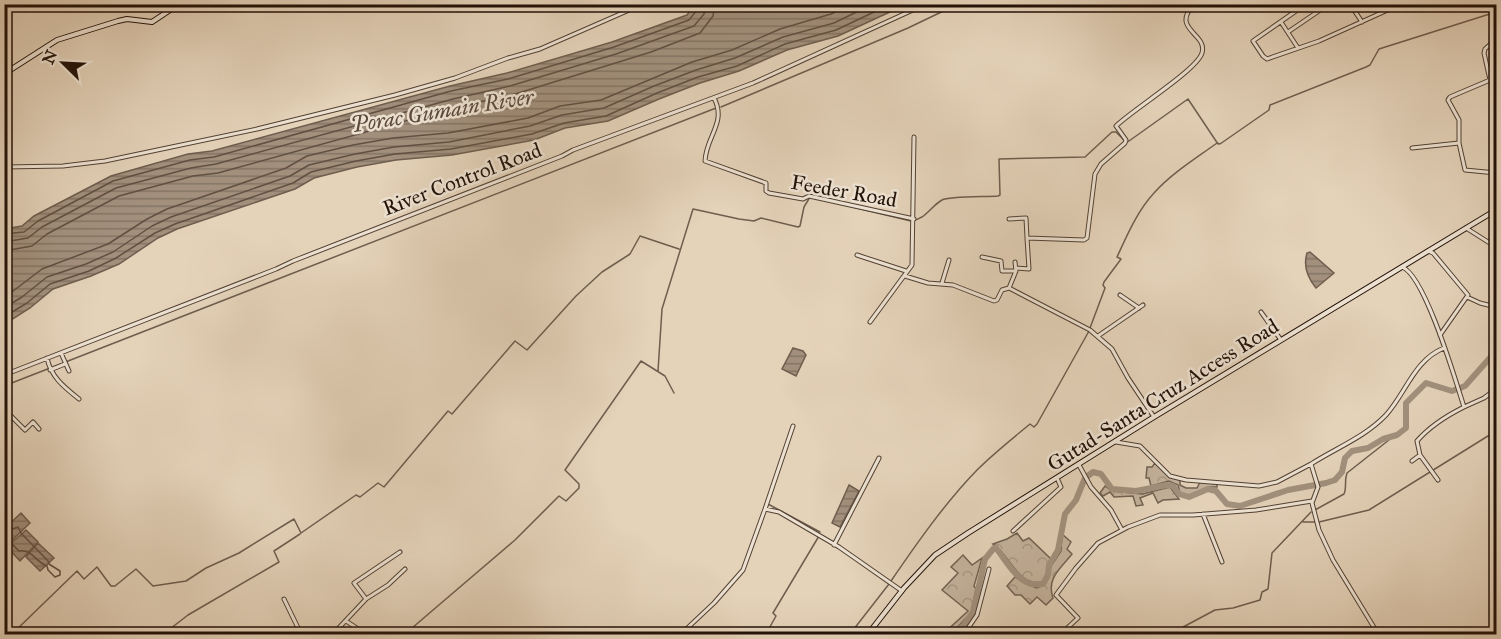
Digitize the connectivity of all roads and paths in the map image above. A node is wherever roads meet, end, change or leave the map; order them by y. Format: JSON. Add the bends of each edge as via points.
{"nodes":[{"id":1,"x":179,"y":4,"type":"edge"},
{"id":2,"x":643,"y":4,"type":"edge"},
{"id":3,"x":926,"y":4,"type":"edge"},
{"id":4,"x":1194,"y":4,"type":"edge"},
{"id":5,"x":1306,"y":4,"type":"edge"},
{"id":6,"x":1329,"y":4,"type":"edge"},
{"id":7,"x":1350,"y":4,"type":"edge"},
{"id":8,"x":1401,"y":4,"type":"edge"},
{"id":9,"x":1281,"y":22,"type":"junction"},
{"id":10,"x":1362,"y":22,"type":"junction"},
{"id":11,"x":1288,"y":32,"type":"junction"},
{"id":12,"x":1497,"y":39,"type":"edge"},
{"id":13,"x":1299,"y":48,"type":"junction"},
{"id":14,"x":4,"y":74,"type":"edge"},
{"id":15,"x":714,"y":97,"type":"junction"},
{"id":16,"x":914,"y":136,"type":"dead end"},
{"id":17,"x":1459,"y":143,"type":"junction"},
{"id":18,"x":1412,"y":148,"type":"dead end"},
{"id":19,"x":4,"y":167,"type":"edge"},
{"id":20,"x":1497,"y":173,"type":"edge"},
{"id":21,"x":1497,"y":210,"type":"edge"},
{"id":22,"x":1009,"y":219,"type":"dead end"},
{"id":23,"x":914,"y":220,"type":"junction"},
{"id":24,"x":1466,"y":228,"type":"junction"},
{"id":25,"x":1028,"y":238,"type":"junction"},
{"id":26,"x":1497,"y":247,"type":"edge"},
{"id":27,"x":1428,"y":251,"type":"junction"},
{"id":28,"x":857,"y":255,"type":"dead end"},
{"id":29,"x":982,"y":257,"type":"dead end"},
{"id":30,"x":950,"y":260,"type":"dead end"},
{"id":31,"x":1016,"y":262,"type":"dead end"},
{"id":32,"x":1402,"y":267,"type":"junction"},
{"id":33,"x":1016,"y":270,"type":"junction"},
{"id":34,"x":906,"y":271,"type":"junction"},
{"id":35,"x":905,"y":276,"type":"junction"},
{"id":36,"x":942,"y":283,"type":"junction"},
{"id":37,"x":1009,"y":288,"type":"junction"},
{"id":38,"x":1120,"y":295,"type":"dead end"},
{"id":39,"x":1467,"y":296,"type":"junction"},
{"id":40,"x":1497,"y":307,"type":"edge"},
{"id":41,"x":1261,"y":312,"type":"dead end"},
{"id":42,"x":870,"y":322,"type":"dead end"},
{"id":43,"x":1440,"y":335,"type":"junction"},
{"id":44,"x":1098,"y":336,"type":"junction"},
{"id":45,"x":1281,"y":340,"type":"junction"},
{"id":46,"x":1444,"y":348,"type":"junction"},
{"id":47,"x":61,"y":353,"type":"junction"},
{"id":48,"x":47,"y":358,"type":"junction"},
{"id":49,"x":65,"y":364,"type":"junction"},
{"id":50,"x":50,"y":370,"type":"junction"},
{"id":51,"x":69,"y":372,"type":"dead end"},
{"id":52,"x":4,"y":375,"type":"edge"},
{"id":53,"x":1497,"y":389,"type":"edge"},
{"id":54,"x":79,"y":399,"type":"dead end"},
{"id":55,"x":1464,"y":406,"type":"junction"},
{"id":56,"x":4,"y":409,"type":"edge"},
{"id":57,"x":1154,"y":417,"type":"junction"},
{"id":58,"x":793,"y":426,"type":"dead end"},
{"id":59,"x":39,"y":429,"type":"dead end"},
{"id":60,"x":1116,"y":442,"type":"junction"},
{"id":61,"x":1420,"y":455,"type":"junction"},
{"id":62,"x":879,"y":458,"type":"dead end"},
{"id":63,"x":1412,"y":461,"type":"dead end"},
{"id":64,"x":1311,"y":464,"type":"junction"},
{"id":65,"x":1079,"y":465,"type":"junction"},
{"id":66,"x":1058,"y":478,"type":"junction"},
{"id":67,"x":1438,"y":480,"type":"dead end"},
{"id":68,"x":1312,"y":501,"type":"junction"},
{"id":69,"x":765,"y":509,"type":"junction"},
{"id":70,"x":1203,"y":514,"type":"junction"},
{"id":71,"x":1122,"y":530,"type":"junction"},
{"id":72,"x":1013,"y":531,"type":"dead end"},
{"id":73,"x":834,"y":544,"type":"junction"},
{"id":74,"x":400,"y":552,"type":"dead end"},
{"id":75,"x":1222,"y":562,"type":"dead end"},
{"id":76,"x":405,"y":569,"type":"dead end"},
{"id":77,"x":989,"y":569,"type":"dead end"},
{"id":78,"x":902,"y":591,"type":"junction"},
{"id":79,"x":284,"y":599,"type":"dead end"},
{"id":80,"x":366,"y":599,"type":"junction"},
{"id":81,"x":346,"y":621,"type":"junction"},
{"id":82,"x":1374,"y":629,"type":"junction"},
{"id":83,"x":1064,"y":631,"type":"dead end"},
{"id":84,"x":301,"y":634,"type":"edge"},
{"id":85,"x":333,"y":634,"type":"edge"},
{"id":86,"x":366,"y":634,"type":"edge"},
{"id":87,"x":681,"y":634,"type":"edge"},
{"id":88,"x":868,"y":634,"type":"edge"},
{"id":89,"x":964,"y":634,"type":"edge"},
{"id":90,"x":1367,"y":634,"type":"edge"},
{"id":91,"x":1381,"y":634,"type":"edge"}],
"edges":[{"from":1,"to":14,"type":"main road","via":[[152,22],[127,19],[57,40]]},
{"from":2,"to":19,"type":"street","via":[[540,49],[395,96],[105,161]]},
{"from":3,"to":15,"type":"street","name":"River Control Road"},
{"from":4,"to":25,"type":"street","via":[[1188,10],[1186,22],[1200,42],[1201,56],[1116,126],[1126,140],[1095,174],[1087,238]]},
{"from":5,"to":9,"type":"street"},
{"from":6,"to":11,"type":"street"},
{"from":7,"to":10,"type":"street"},
{"from":8,"to":10,"type":"street"},
{"from":9,"to":11,"type":"street"},
{"from":9,"to":13,"type":"street","via":[[1253,41],[1263,56]]},
{"from":10,"to":13,"type":"street"},
{"from":11,"to":13,"type":"street"},
{"from":12,"to":17,"type":"street","via":[[1484,53],[1490,80],[1448,99],[1459,120]]},
{"from":15,"to":23,"type":"street","name":"Feeder Road","via":[[720,108],[705,161],[766,183],[769,193],[803,199],[809,196]]},
{"from":15,"to":47,"type":"street","name":"River Control Road"},
{"from":16,"to":23,"type":"street"},
{"from":17,"to":18,"type":"street"},
{"from":17,"to":20,"type":"street","via":[[1465,170]]},
{"from":21,"to":24,"type":"main road","name":"Gutad-Santa Cruz Access Road"},
{"from":22,"to":25,"type":"street","via":[[1026,218]]},
{"from":23,"to":34,"type":"street","via":[[912,265]]},
{"from":24,"to":26,"type":"street"},
{"from":24,"to":27,"type":"main road","name":"Gutad-Santa Cruz Access Road"},
{"from":25,"to":33,"type":"street","via":[[1029,268]]},
{"from":27,"to":32,"type":"main road","name":"Gutad-Santa Cruz Access Road"},
{"from":27,"to":39,"type":"street"},
{"from":28,"to":34,"type":"street"},
{"from":29,"to":33,"type":"street","via":[[1001,261],[1002,270]]},
{"from":30,"to":36,"type":"street"},
{"from":31,"to":33,"type":"street"},
{"from":32,"to":43,"type":"street","via":[[1418,284]]},
{"from":32,"to":45,"type":"main road","name":"Gutad-Santa Cruz Access Road"},
{"from":33,"to":37,"type":"street"},
{"from":34,"to":35,"type":"street"},
{"from":35,"to":36,"type":"street"},
{"from":35,"to":42,"type":"street"},
{"from":36,"to":37,"type":"street","via":[[994,301],[1002,290]]},
{"from":37,"to":44,"type":"street"},
{"from":38,"to":44,"type":"street","via":[[1141,306]]},
{"from":39,"to":40,"type":"street"},
{"from":39,"to":43,"type":"street"},
{"from":41,"to":45,"type":"street"},
{"from":43,"to":46,"type":"street"},
{"from":44,"to":57,"type":"street","via":[[1112,349]]},
{"from":45,"to":57,"type":"main road","name":"Gutad-Santa Cruz Access Road"},
{"from":46,"to":55,"type":"street"},
{"from":46,"to":64,"type":"street","via":[[1413,374],[1385,415]]},
{"from":47,"to":48,"type":"street","name":"River Control Road"},
{"from":47,"to":49,"type":"street"},
{"from":48,"to":50,"type":"street"},
{"from":48,"to":52,"type":"street","name":"River Control Road"},
{"from":49,"to":50,"type":"street"},
{"from":49,"to":51,"type":"street"},
{"from":50,"to":54,"type":"street"},
{"from":53,"to":55,"type":"street"},
{"from":55,"to":61,"type":"street","via":[[1417,441]]},
{"from":56,"to":59,"type":"street","via":[[25,430],[33,422]]},
{"from":57,"to":60,"type":"main road","name":"Gutad-Santa Cruz Access Road"},
{"from":58,"to":69,"type":"street"},
{"from":60,"to":64,"type":"street","via":[[1140,446],[1164,472],[1181,480],[1259,486],[1277,482]]},
{"from":60,"to":65,"type":"main road","name":"Gutad-Santa Cruz Access Road"},
{"from":61,"to":63,"type":"street"},
{"from":61,"to":67,"type":"street"},
{"from":62,"to":73,"type":"street"},
{"from":64,"to":68,"type":"street","via":[[1318,480]]},
{"from":65,"to":66,"type":"main road","name":"Gutad-Santa Cruz Access Road"},
{"from":65,"to":71,"type":"street"},
{"from":66,"to":72,"type":"street","via":[[1061,487]]},
{"from":66,"to":78,"type":"main road","name":"Gutad-Santa Cruz Access Road","via":[[935,555]]},
{"from":68,"to":70,"type":"street"},
{"from":68,"to":82,"type":"street","via":[[1333,560]]},
{"from":69,"to":73,"type":"street","via":[[779,512]]},
{"from":69,"to":87,"type":"street","via":[[743,570]]},
{"from":70,"to":71,"type":"street","via":[[1160,515]]},
{"from":70,"to":75,"type":"street"},
{"from":71,"to":83,"type":"street","via":[[1098,543],[1056,595],[1078,618]]},
{"from":73,"to":78,"type":"street"},
{"from":74,"to":80,"type":"street","via":[[354,583]]},
{"from":76,"to":80,"type":"street"},
{"from":77,"to":89,"type":"street","via":[[977,615]]},
{"from":78,"to":88,"type":"main road","name":"Gutad-Santa Cruz Access Road"},
{"from":79,"to":84,"type":"street"},
{"from":80,"to":81,"type":"street"},
{"from":81,"to":85,"type":"street"},
{"from":81,"to":86,"type":"street"},
{"from":82,"to":90,"type":"street"},
{"from":82,"to":91,"type":"street"}]}
